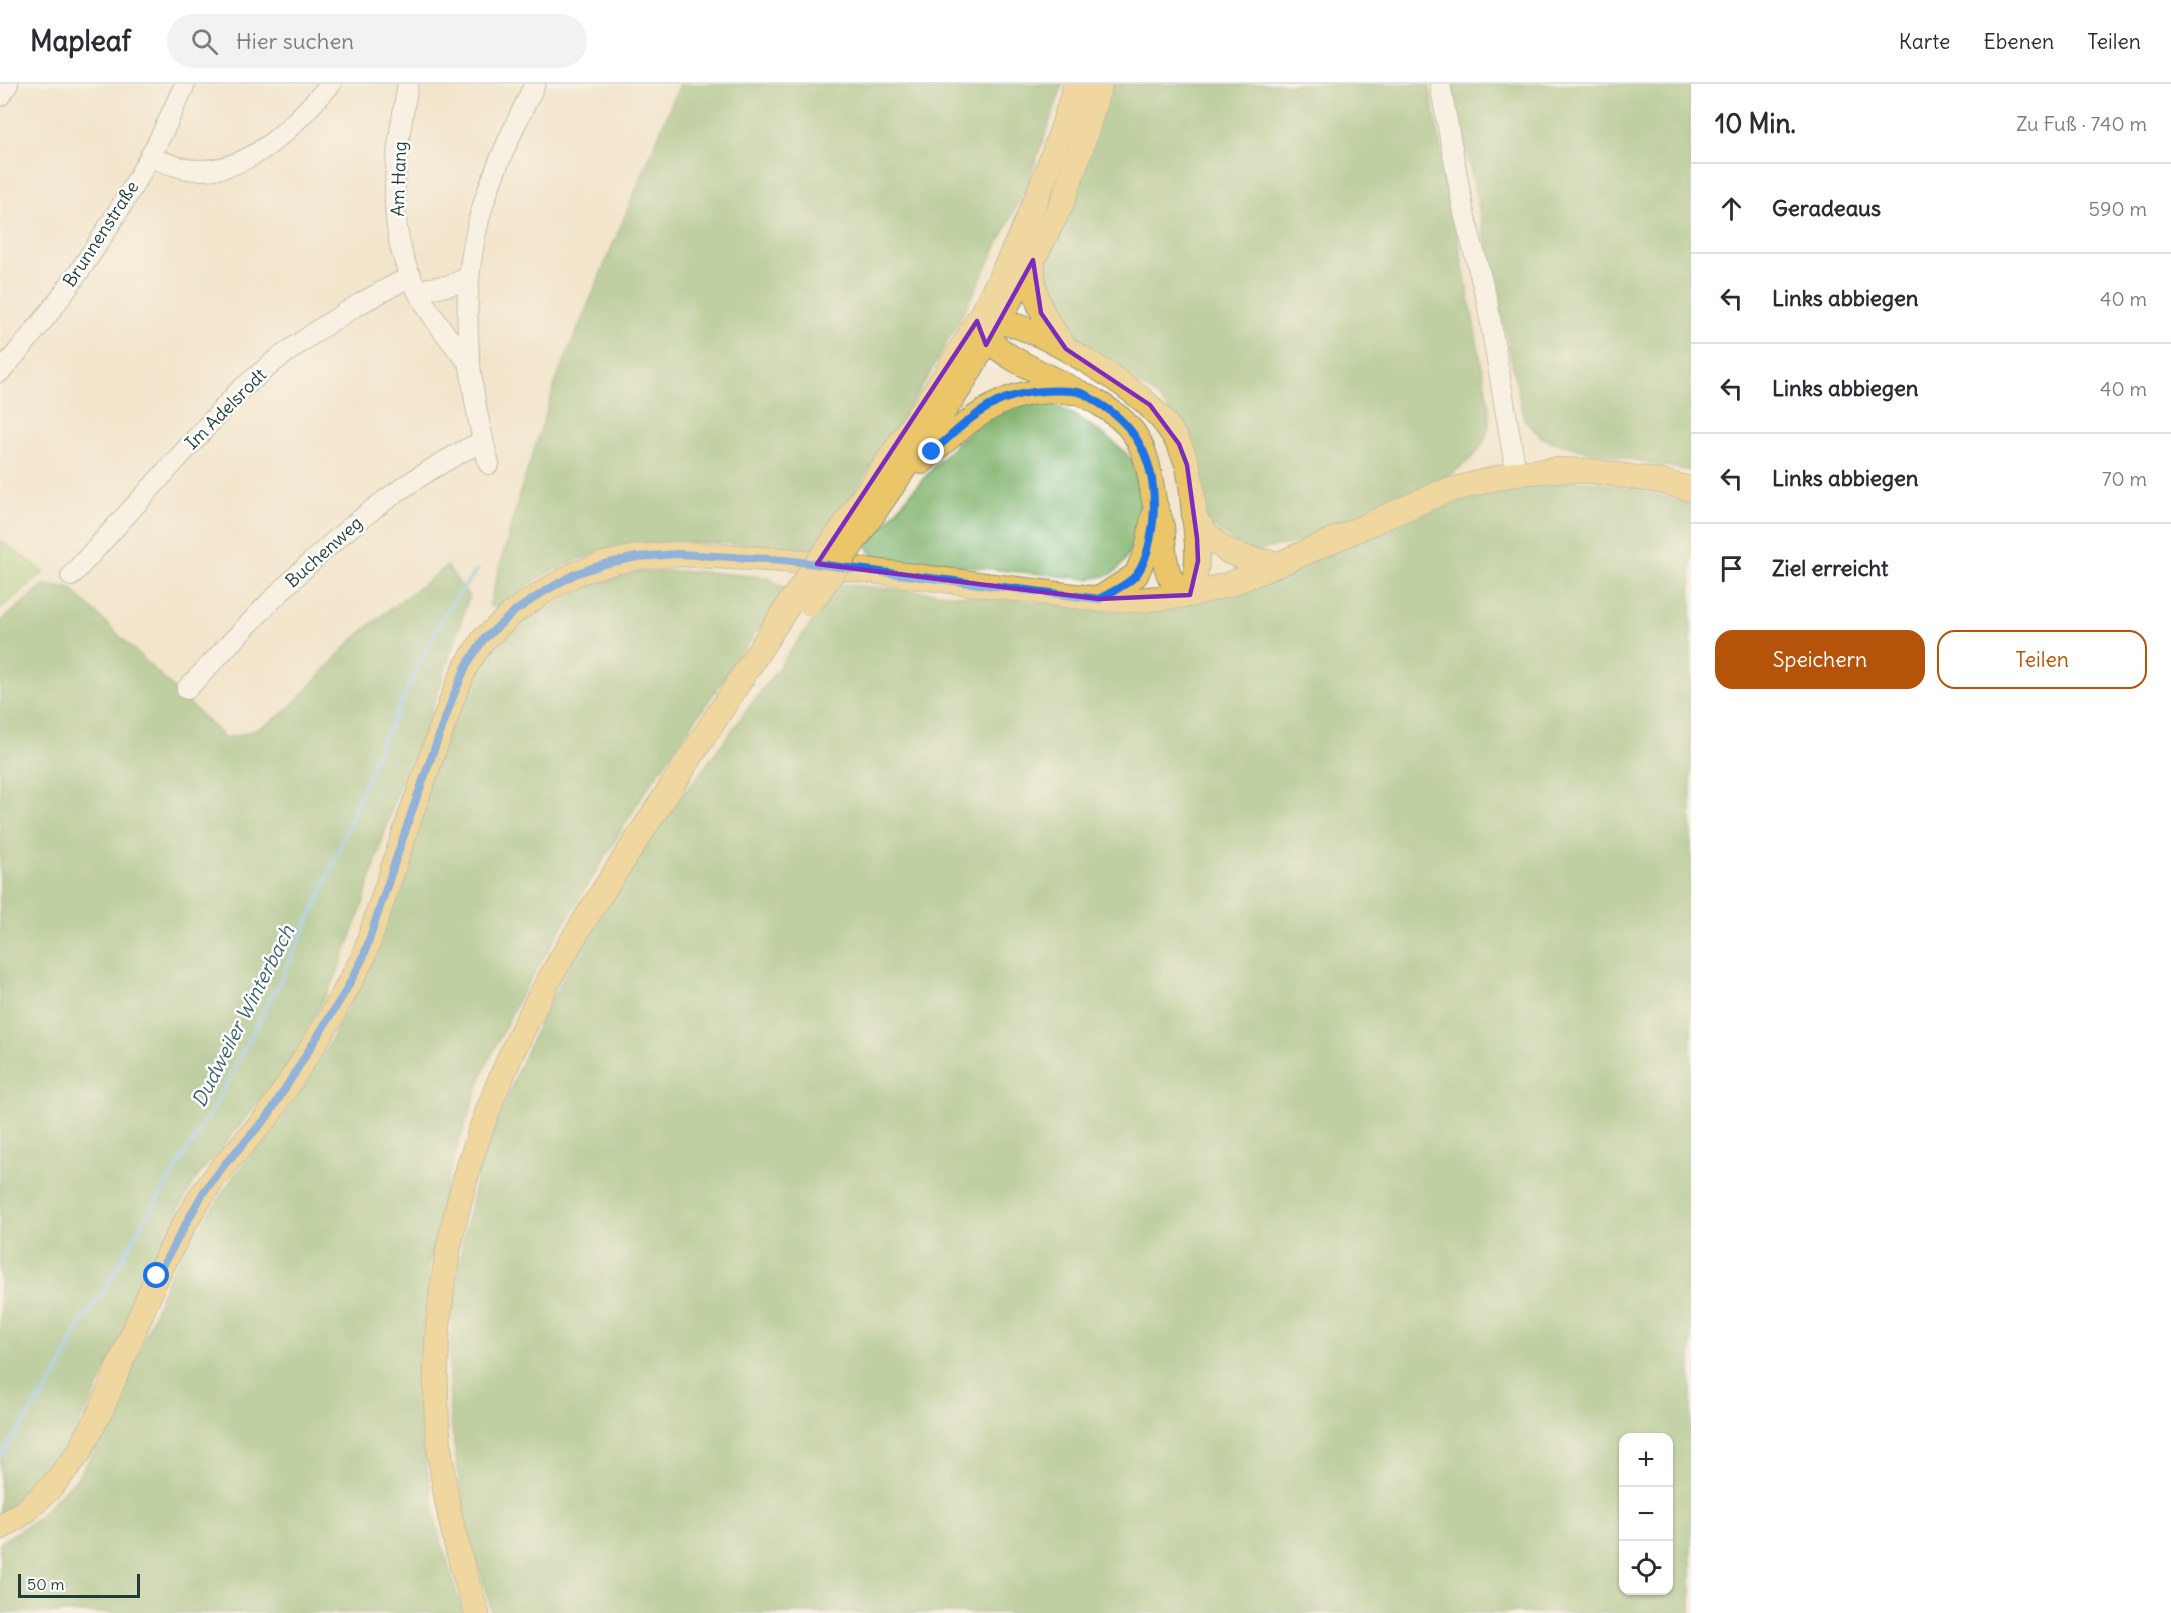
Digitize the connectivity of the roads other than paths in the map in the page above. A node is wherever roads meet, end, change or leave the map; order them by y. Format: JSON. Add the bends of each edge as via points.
{"nodes":[{"id":1,"x":8,"y":84,"type":"edge"},
{"id":2,"x":185,"y":84,"type":"edge"},
{"id":3,"x":331,"y":84,"type":"edge"},
{"id":4,"x":408,"y":84,"type":"edge"},
{"id":5,"x":535,"y":84,"type":"edge"},
{"id":6,"x":1076,"y":84,"type":"edge"},
{"id":7,"x":1100,"y":84,"type":"edge"},
{"id":8,"x":1440,"y":84,"type":"edge"},
{"id":9,"x":0,"y":96,"type":"edge"},
{"id":10,"x":150,"y":158,"type":"junction"},
{"id":11,"x":1033,"y":260,"type":"junction"},
{"id":12,"x":468,"y":277,"type":"junction"},
{"id":13,"x":414,"y":283,"type":"junction"},
{"id":14,"x":988,"y":327,"type":"junction"},
{"id":15,"x":1066,"y":349,"type":"junction"},
{"id":16,"x":469,"y":363,"type":"junction"},
{"id":17,"x":0,"y":372,"type":"edge"},
{"id":18,"x":1081,"y":393,"type":"junction"},
{"id":19,"x":483,"y":441,"type":"junction"},
{"id":20,"x":489,"y":465,"type":"dead end"},
{"id":21,"x":1516,"y":473,"type":"junction"},
{"id":22,"x":1691,"y":489,"type":"edge"},
{"id":23,"x":1155,"y":502,"type":"junction"},
{"id":24,"x":881,"y":505,"type":"junction"},
{"id":25,"x":1194,"y":517,"type":"junction"},
{"id":26,"x":850,"y":532,"type":"junction"},
{"id":27,"x":1279,"y":564,"type":"junction"},
{"id":28,"x":71,"y":576,"type":"dead end"},
{"id":29,"x":1190,"y":595,"type":"junction"},
{"id":30,"x":1099,"y":599,"type":"junction"},
{"id":31,"x":187,"y":689,"type":"dead end"},
{"id":32,"x":0,"y":1528,"type":"edge"},
{"id":33,"x":477,"y":1613,"type":"edge"}],
"edges":[{"from":1,"to":9,"type":"street"},
{"from":2,"to":10,"type":"street","name":"Brunnenstraße"},
{"from":3,"to":10,"type":"street","via":[[288,130],[258,153],[231,165],[204,170]]},
{"from":4,"to":13,"type":"street","name":"Am Hang","via":[[395,197],[399,241]]},
{"from":5,"to":12,"type":"street","via":[[484,202]]},
{"from":6,"to":14,"type":"main road","via":[[1028,217],[1006,265]]},
{"from":7,"to":11,"type":"main road","via":[[1062,203]]},
{"from":8,"to":21,"type":"street","via":[[1464,213],[1487,301]]},
{"from":10,"to":17,"type":"street","name":"Brunnenstraße","via":[[51,311]]},
{"from":11,"to":14,"type":"main road"},
{"from":11,"to":15,"type":"main road","via":[[1035,294],[1041,313]]},
{"from":12,"to":13,"type":"street","name":"Im Adelsrodt","via":[[452,285]]},
{"from":12,"to":16,"type":"street"},
{"from":13,"to":16,"type":"street","name":"Am Hang"},
{"from":13,"to":28,"type":"street","name":"Im Adelsrodt","via":[[361,303],[276,360],[238,392]]},
{"from":14,"to":15,"type":"main road","via":[[1015,325]]},
{"from":14,"to":18,"type":"main road","via":[[1008,355]]},
{"from":14,"to":24,"type":"main road","via":[[961,386]]},
{"from":14,"to":26,"type":"main road","via":[[936,387]]},
{"from":15,"to":25,"type":"main road","via":[[1131,389],[1165,423],[1187,465]]},
{"from":16,"to":19,"type":"street"},
{"from":18,"to":23,"type":"main road","via":[[1106,407],[1132,430],[1147,460]]},
{"from":18,"to":24,"type":"main road","via":[[1014,395],[981,411],[932,452]]},
{"from":19,"to":20,"type":"street"},
{"from":19,"to":31,"type":"street","name":"Buchenweg","via":[[421,474],[323,549]]},
{"from":21,"to":22,"type":"main road","via":[[1592,471]]},
{"from":21,"to":27,"type":"main road","via":[[1440,493]]},
{"from":23,"to":29,"type":"main road","via":[[1169,575]]},
{"from":23,"to":30,"type":"main road","via":[[1142,566],[1130,580]]},
{"from":24,"to":26,"type":"main road"},
{"from":25,"to":27,"type":"main road","via":[[1212,541],[1226,551],[1237,557]]},
{"from":25,"to":29,"type":"main road","via":[[1198,561]]},
{"from":26,"to":33,"type":"main road","bridge":true,"via":[[590,911],[553,972],[484,1118],[469,1162],[452,1237],[439,1308],[436,1369],[438,1422],[452,1528]]},
{"from":27,"to":29,"type":"main road"},
{"from":29,"to":30,"type":"main road"},
{"from":30,"to":32,"type":"main road","via":[[784,560],[678,554],[637,557],[575,574],[515,611],[483,640],[466,666],[363,958],[330,1019],[268,1116],[225,1164],[183,1226],[79,1453],[33,1505]]}]}
